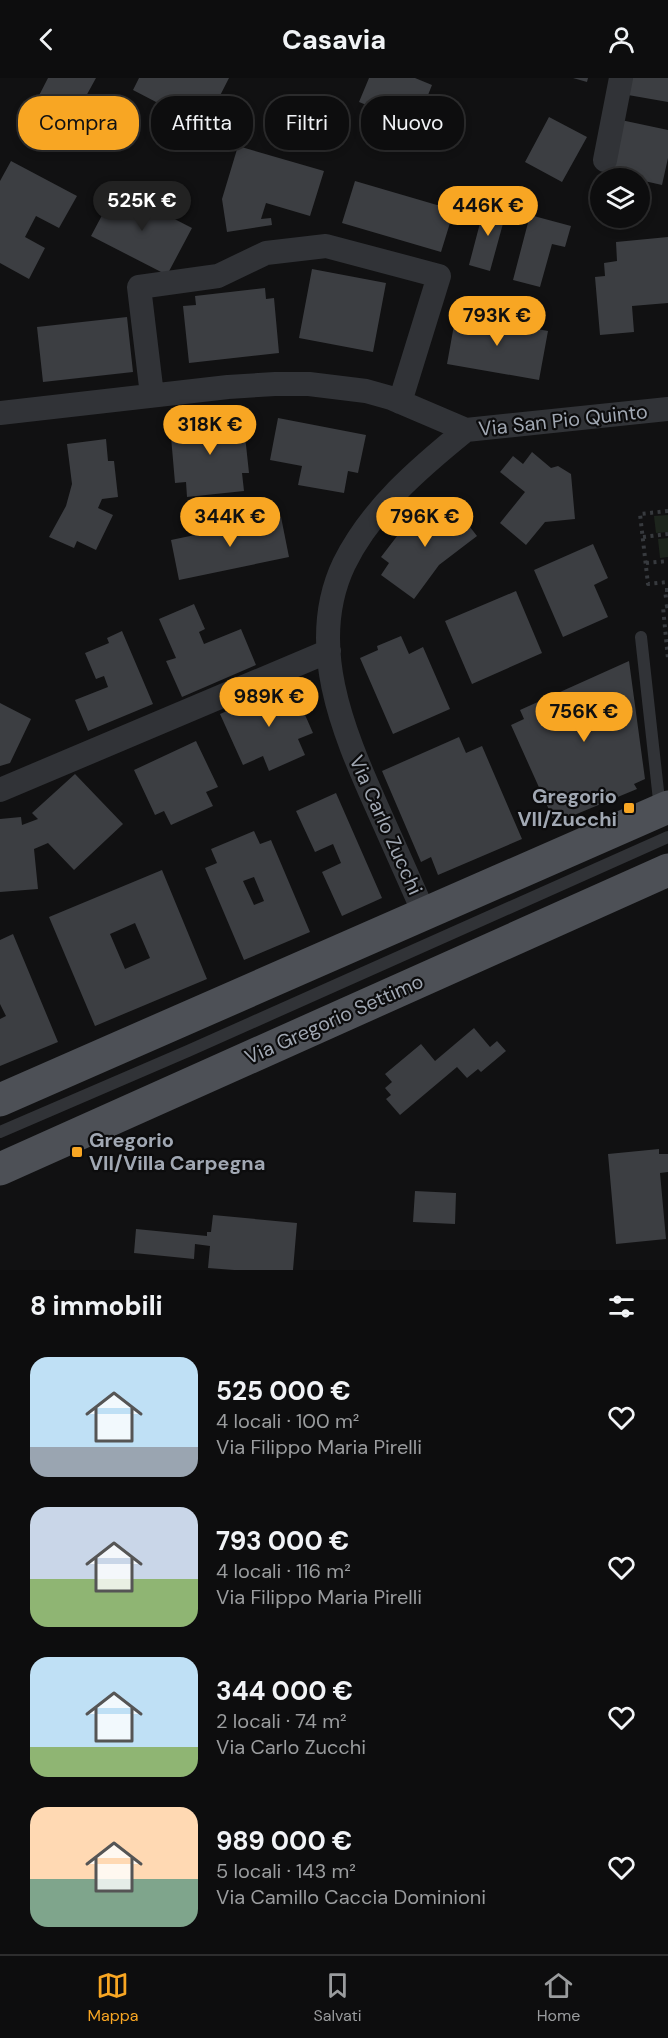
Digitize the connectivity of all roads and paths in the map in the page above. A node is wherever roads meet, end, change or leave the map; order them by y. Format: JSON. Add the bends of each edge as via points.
{"nodes":[{"id":1,"x":621,"y":78,"type":"edge"},
{"id":2,"x":605,"y":160,"type":"dead end"},
{"id":3,"x":152,"y":395,"type":"junction"},
{"id":4,"x":400,"y":402,"type":"junction"},
{"id":5,"x":668,"y":409,"type":"edge"},
{"id":6,"x":0,"y":413,"type":"edge"},
{"id":7,"x":466,"y":430,"type":"junction"},
{"id":8,"x":668,"y":511,"type":"edge"},
{"id":9,"x":668,"y":534,"type":"edge"},
{"id":10,"x":643,"y":537,"type":"junction"},
{"id":11,"x":668,"y":561,"type":"edge"},
{"id":12,"x":646,"y":563,"type":"junction"},
{"id":13,"x":668,"y":582,"type":"edge"},
{"id":14,"x":668,"y":590,"type":"edge"},
{"id":15,"x":668,"y":598,"type":"edge"},
{"id":16,"x":668,"y":606,"type":"edge"},
{"id":17,"x":641,"y":638,"type":"dead end"},
{"id":18,"x":667,"y":647,"type":"edge"},
{"id":19,"x":328,"y":651,"type":"junction"},
{"id":20,"x":668,"y":659,"type":"edge"},
{"id":21,"x":0,"y":790,"type":"edge"},
{"id":22,"x":665,"y":818,"type":"edge"},
{"id":23,"x":668,"y":870,"type":"edge"},
{"id":24,"x":424,"y":913,"type":"junction"},
{"id":25,"x":0,"y":1100,"type":"edge"},
{"id":26,"x":0,"y":1132,"type":"edge"},
{"id":27,"x":0,"y":1169,"type":"edge"}],
"edges":[{"from":1,"to":2,"type":"street"},
{"from":3,"to":4,"type":"street","name":"Via San Pio Quinto","via":[[309,384],[352,388]]},
{"from":3,"to":4,"type":"street","via":[[139,287],[218,276],[266,253],[326,246],[439,276]]},
{"from":3,"to":6,"type":"street","name":"Via San Pio Quinto"},
{"from":4,"to":7,"type":"street","name":"Via San Pio Quinto"},
{"from":5,"to":7,"type":"street","name":"Via San Pio Quinto"},
{"from":7,"to":19,"type":"street","name":"Via Carlo Zucchi","via":[[402,486],[356,542],[335,588]]},
{"from":8,"to":10,"type":"path","via":[[640,514]]},
{"from":9,"to":10,"type":"path"},
{"from":10,"to":12,"type":"path"},
{"from":11,"to":12,"type":"path"},
{"from":12,"to":13,"type":"path","via":[[648,584]]},
{"from":14,"to":15,"type":"path"},
{"from":16,"to":18,"type":"path","via":[[663,607]]},
{"from":17,"to":22,"type":"lane"},
{"from":18,"to":20,"type":"path"},
{"from":19,"to":21,"type":"street"},
{"from":19,"to":24,"type":"street","name":"Via Carlo Zucchi","via":[[345,732]]},
{"from":22,"to":24,"type":"main road"},
{"from":22,"to":26,"type":"lane","name":"Via Gregorio Settimo","via":[[188,1051]]},
{"from":23,"to":27,"type":"main road","name":"Via Gregorio Settimo"},
{"from":24,"to":25,"type":"main road"}]}
